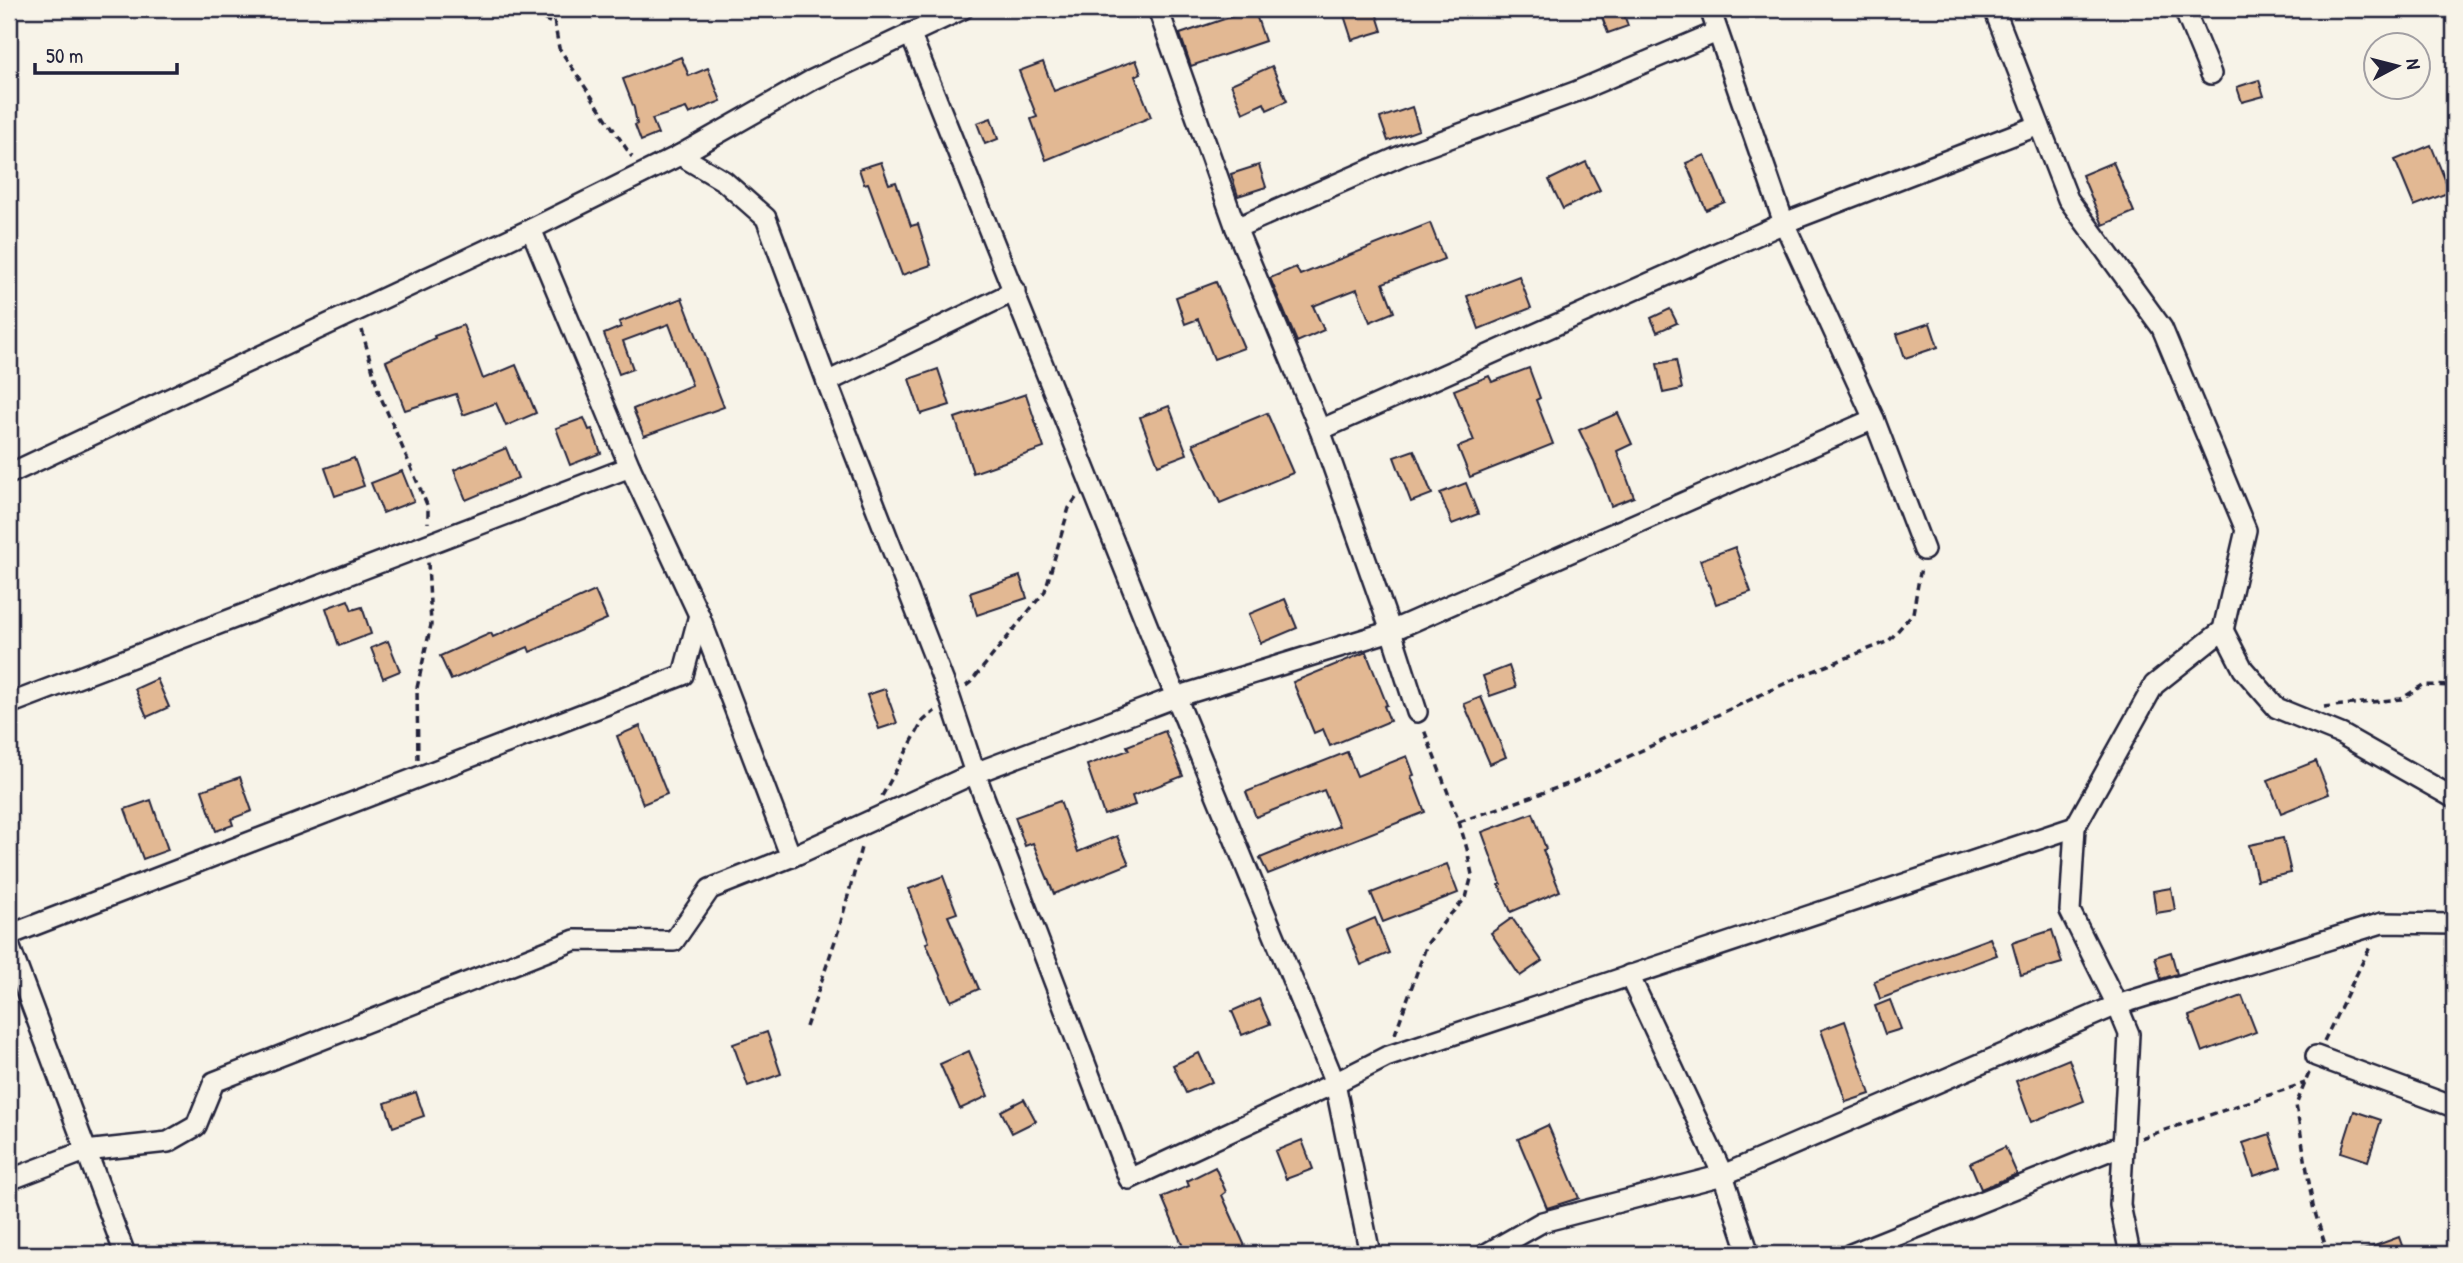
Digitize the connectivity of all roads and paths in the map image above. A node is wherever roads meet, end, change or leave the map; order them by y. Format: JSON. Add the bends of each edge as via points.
{"nodes":[{"id":1,"x":522,"y":9,"type":"edge"},
{"id":2,"x":552,"y":9,"type":"edge"},
{"id":3,"x":964,"y":9,"type":"edge"},
{"id":4,"x":1158,"y":9,"type":"edge"},
{"id":5,"x":1710,"y":9,"type":"edge"},
{"id":6,"x":1994,"y":9,"type":"edge"},
{"id":7,"x":2184,"y":9,"type":"edge"},
{"id":8,"x":554,"y":24,"type":"junction"},
{"id":9,"x":1717,"y":32,"type":"junction"},
{"id":10,"x":910,"y":33,"type":"junction"},
{"id":11,"x":2211,"y":74,"type":"dead end"},
{"id":12,"x":2039,"y":125,"type":"junction"},
{"id":13,"x":680,"y":155,"type":"junction"},
{"id":14,"x":642,"y":174,"type":"junction"},
{"id":15,"x":1784,"y":223,"type":"junction"},
{"id":16,"x":1236,"y":228,"type":"junction"},
{"id":17,"x":531,"y":229,"type":"junction"},
{"id":18,"x":1015,"y":291,"type":"junction"},
{"id":19,"x":827,"y":382,"type":"junction"},
{"id":20,"x":1874,"y":419,"type":"junction"},
{"id":21,"x":1320,"y":430,"type":"junction"},
{"id":22,"x":629,"y":467,"type":"junction"},
{"id":23,"x":9,"y":474,"type":"edge"},
{"id":24,"x":1090,"y":479,"type":"junction"},
{"id":25,"x":1924,"y":550,"type":"joint"},
{"id":26,"x":699,"y":615,"type":"junction"},
{"id":27,"x":2223,"y":630,"type":"junction"},
{"id":28,"x":1391,"y":631,"type":"junction"},
{"id":29,"x":2454,"y":686,"type":"edge"},
{"id":30,"x":1177,"y":697,"type":"junction"},
{"id":31,"x":950,"y":698,"type":"junction"},
{"id":32,"x":9,"y":704,"type":"edge"},
{"id":33,"x":1417,"y":712,"type":"joint"},
{"id":34,"x":2287,"y":712,"type":"junction"},
{"id":35,"x":975,"y":773,"type":"junction"},
{"id":36,"x":2454,"y":798,"type":"edge"},
{"id":37,"x":868,"y":822,"type":"junction"},
{"id":38,"x":1459,"y":822,"type":"junction"},
{"id":39,"x":2075,"y":827,"type":"junction"},
{"id":40,"x":791,"y":857,"type":"junction"},
{"id":41,"x":2382,"y":923,"type":"junction"},
{"id":42,"x":2454,"y":924,"type":"edge"},
{"id":43,"x":9,"y":935,"type":"edge"},
{"id":44,"x":9,"y":945,"type":"edge"},
{"id":45,"x":1629,"y":975,"type":"junction"},
{"id":46,"x":2117,"y":1005,"type":"junction"},
{"id":47,"x":806,"y":1027,"type":"dead end"},
{"id":48,"x":2316,"y":1056,"type":"junction"},
{"id":49,"x":1386,"y":1057,"type":"junction"},
{"id":50,"x":1335,"y":1083,"type":"junction"},
{"id":51,"x":2305,"y":1083,"type":"junction"},
{"id":52,"x":2454,"y":1107,"type":"edge"},
{"id":53,"x":2123,"y":1144,"type":"junction"},
{"id":54,"x":85,"y":1151,"type":"junction"},
{"id":55,"x":1723,"y":1175,"type":"junction"},
{"id":56,"x":9,"y":1180,"type":"edge"},
{"id":57,"x":125,"y":1254,"type":"edge"},
{"id":58,"x":1370,"y":1254,"type":"edge"},
{"id":59,"x":1486,"y":1254,"type":"edge"},
{"id":60,"x":1749,"y":1254,"type":"edge"},
{"id":61,"x":1851,"y":1254,"type":"edge"},
{"id":62,"x":2130,"y":1254,"type":"edge"},
{"id":63,"x":2328,"y":1254,"type":"edge"}],
"edges":[{"from":1,"to":8,"type":"path"},
{"from":2,"to":8,"type":"path"},
{"from":3,"to":10,"type":"street"},
{"from":4,"to":16,"type":"street"},
{"from":5,"to":9,"type":"street"},
{"from":6,"to":12,"type":"street"},
{"from":7,"to":11,"type":"street"},
{"from":8,"to":14,"type":"path","via":[[559,48]]},
{"from":9,"to":15,"type":"street"},
{"from":9,"to":16,"type":"street","via":[[1575,92],[1403,155]]},
{"from":10,"to":13,"type":"street","via":[[812,80]]},
{"from":10,"to":18,"type":"street"},
{"from":12,"to":15,"type":"street"},
{"from":12,"to":27,"type":"street","via":[[2068,199],[2162,328],[2246,530]]},
{"from":13,"to":14,"type":"street"},
{"from":13,"to":19,"type":"street","via":[[724,181],[766,218]]},
{"from":14,"to":17,"type":"street"},
{"from":15,"to":20,"type":"street"},
{"from":15,"to":21,"type":"street"},
{"from":16,"to":21,"type":"street"},
{"from":17,"to":22,"type":"street"},
{"from":17,"to":23,"type":"street"},
{"from":18,"to":19,"type":"street"},
{"from":18,"to":24,"type":"street"},
{"from":19,"to":31,"type":"street"},
{"from":20,"to":25,"type":"street"},
{"from":20,"to":28,"type":"street"},
{"from":21,"to":28,"type":"street"},
{"from":22,"to":26,"type":"street"},
{"from":22,"to":32,"type":"street"},
{"from":24,"to":30,"type":"street"},
{"from":24,"to":31,"type":"path","via":[[1069,508],[1045,591],[971,682]]},
{"from":25,"to":38,"type":"path","via":[[1913,613],[1889,641],[1801,676],[1574,782]]},
{"from":26,"to":40,"type":"street"},
{"from":26,"to":43,"type":"street","via":[[683,675]]},
{"from":27,"to":34,"type":"street","via":[[2243,668],[2277,708]]},
{"from":27,"to":39,"type":"street","via":[[2154,684]]},
{"from":28,"to":30,"type":"street"},
{"from":28,"to":33,"type":"street"},
{"from":29,"to":34,"type":"path","via":[[2423,685],[2401,699]]},
{"from":30,"to":35,"type":"street"},
{"from":30,"to":50,"type":"street"},
{"from":31,"to":35,"type":"street"},
{"from":31,"to":37,"type":"path","via":[[923,721]]},
{"from":33,"to":38,"type":"path"},
{"from":34,"to":36,"type":"street","via":[[2341,734]]},
{"from":35,"to":37,"type":"street"},
{"from":35,"to":50,"type":"street","via":[[1129,1179]]},
{"from":37,"to":40,"type":"street"},
{"from":37,"to":47,"type":"path"},
{"from":38,"to":49,"type":"path","via":[[1472,875],[1466,898],[1427,944]]},
{"from":39,"to":45,"type":"street"},
{"from":39,"to":46,"type":"street","via":[[2070,911]]},
{"from":40,"to":54,"type":"street","via":[[710,889],[674,941],[575,940],[214,1082],[196,1126],[168,1142]]},
{"from":41,"to":42,"type":"street"},
{"from":41,"to":46,"type":"street"},
{"from":41,"to":48,"type":"path"},
{"from":44,"to":54,"type":"street"},
{"from":45,"to":49,"type":"street"},
{"from":45,"to":55,"type":"street"},
{"from":46,"to":53,"type":"street","via":[[2129,1034]]},
{"from":46,"to":55,"type":"street"},
{"from":48,"to":51,"type":"path"},
{"from":48,"to":52,"type":"street"},
{"from":49,"to":50,"type":"street"},
{"from":50,"to":58,"type":"street"},
{"from":51,"to":53,"type":"path"},
{"from":51,"to":63,"type":"path","via":[[2297,1105],[2313,1206]]},
{"from":53,"to":61,"type":"street"},
{"from":53,"to":62,"type":"street","via":[[2120,1205]]},
{"from":54,"to":56,"type":"street"},
{"from":54,"to":57,"type":"street"},
{"from":55,"to":59,"type":"street","via":[[1542,1222]]},
{"from":55,"to":60,"type":"street"}]}
